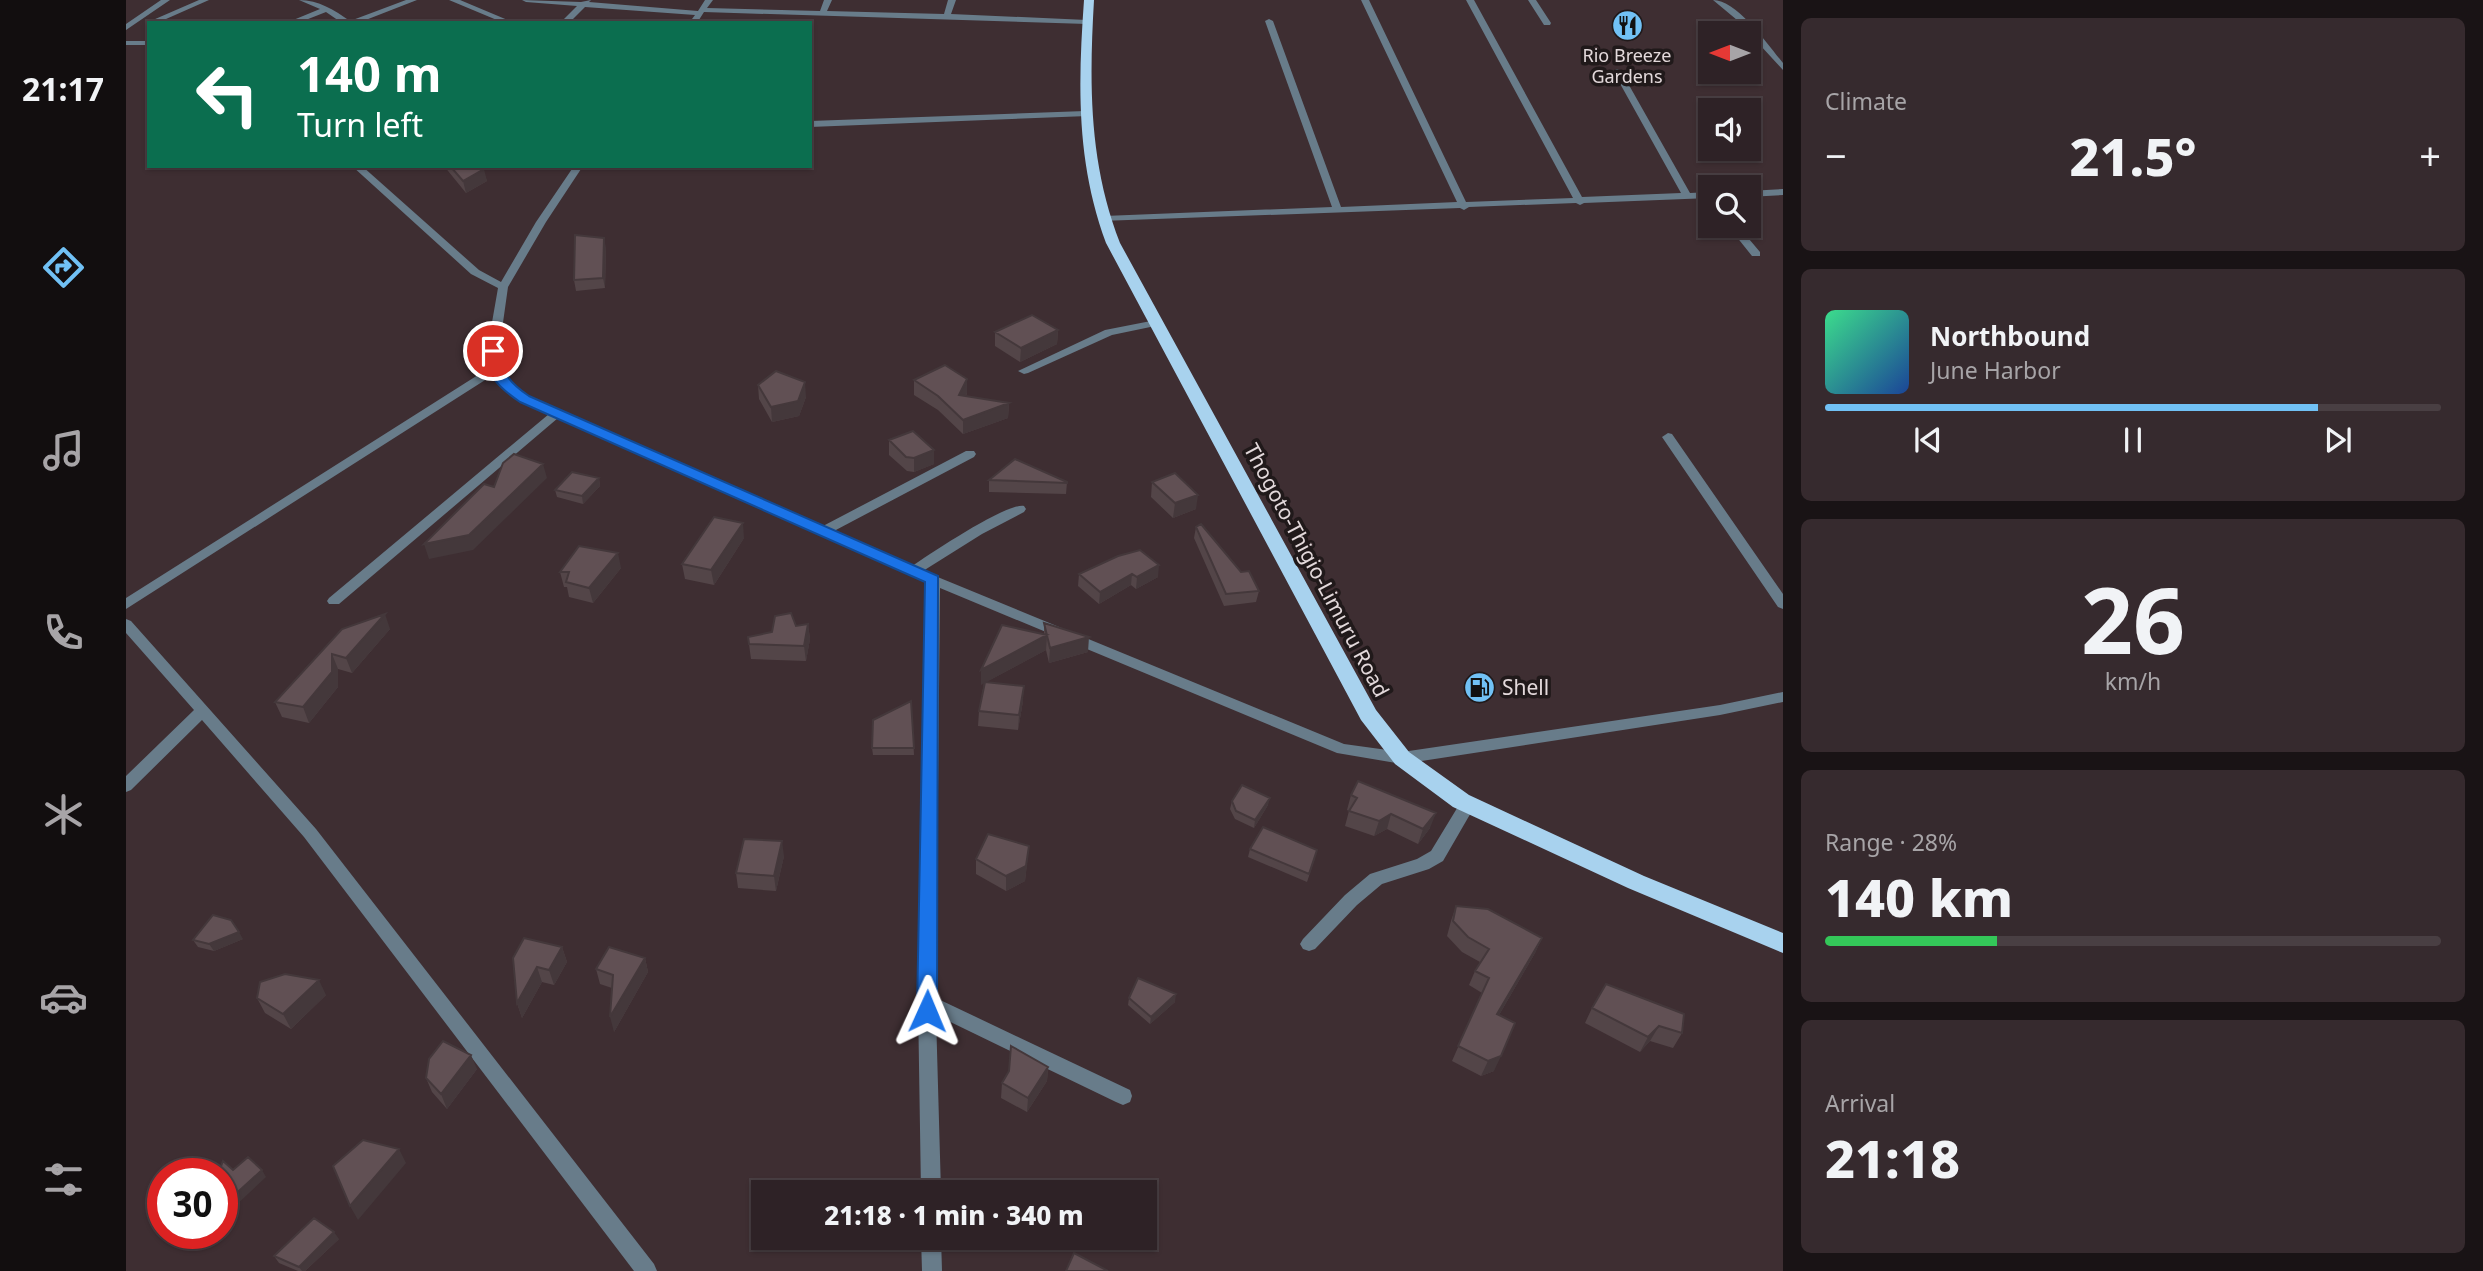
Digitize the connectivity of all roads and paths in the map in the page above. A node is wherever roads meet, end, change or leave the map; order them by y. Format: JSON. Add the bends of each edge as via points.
{"nodes":[{"id":1,"x":166,"y":0,"type":"edge"},
{"id":2,"x":205,"y":0,"type":"edge"},
{"id":3,"x":303,"y":0,"type":"edge"},
{"id":4,"x":413,"y":0,"type":"edge"},
{"id":5,"x":453,"y":0,"type":"edge"},
{"id":6,"x":526,"y":0,"type":"edge"},
{"id":7,"x":709,"y":0,"type":"edge"},
{"id":8,"x":828,"y":0,"type":"edge"},
{"id":9,"x":952,"y":0,"type":"edge"},
{"id":10,"x":1089,"y":0,"type":"edge"},
{"id":11,"x":1365,"y":0,"type":"edge"},
{"id":12,"x":1470,"y":0,"type":"edge"},
{"id":13,"x":1532,"y":0,"type":"edge"},
{"id":14,"x":1717,"y":0,"type":"edge"},
{"id":15,"x":586,"y":1,"type":"edge"},
{"id":16,"x":327,"y":9,"type":"junction"},
{"id":17,"x":701,"y":12,"type":"junction"},
{"id":18,"x":822,"y":14,"type":"junction"},
{"id":19,"x":947,"y":16,"type":"junction"},
{"id":20,"x":155,"y":21,"type":"edge"},
{"id":21,"x":295,"y":21,"type":"edge"},
{"id":22,"x":346,"y":21,"type":"edge"},
{"id":23,"x":355,"y":21,"type":"edge"},
{"id":24,"x":506,"y":21,"type":"edge"},
{"id":25,"x":566,"y":21,"type":"edge"},
{"id":26,"x":694,"y":21,"type":"edge"},
{"id":27,"x":1269,"y":21,"type":"dead end"},
{"id":28,"x":1087,"y":22,"type":"junction"},
{"id":29,"x":1547,"y":23,"type":"dead end"},
{"id":30,"x":147,"y":24,"type":"edge"},
{"id":31,"x":126,"y":29,"type":"edge"},
{"id":32,"x":126,"y":43,"type":"edge"},
{"id":33,"x":147,"y":43,"type":"edge"},
{"id":34,"x":1783,"y":68,"type":"edge"},
{"id":35,"x":1617,"y":71,"type":"dead end"},
{"id":36,"x":1085,"y":114,"type":"junction"},
{"id":37,"x":812,"y":124,"type":"edge"},
{"id":38,"x":358,"y":168,"type":"edge"},
{"id":39,"x":578,"y":168,"type":"edge"},
{"id":40,"x":1783,"y":192,"type":"edge"},
{"id":41,"x":1761,"y":193,"type":"edge"},
{"id":42,"x":1687,"y":196,"type":"junction"},
{"id":43,"x":1698,"y":196,"type":"edge"},
{"id":44,"x":1580,"y":202,"type":"junction"},
{"id":45,"x":1464,"y":207,"type":"junction"},
{"id":46,"x":1338,"y":211,"type":"junction"},
{"id":47,"x":1104,"y":219,"type":"junction"},
{"id":48,"x":1743,"y":238,"type":"edge"},
{"id":49,"x":1756,"y":254,"type":"dead end"},
{"id":50,"x":503,"y":287,"type":"junction"},
{"id":51,"x":1156,"y":323,"type":"junction"},
{"id":52,"x":495,"y":369,"type":"junction"},
{"id":53,"x":1024,"y":371,"type":"dead end"},
{"id":54,"x":557,"y":413,"type":"junction"},
{"id":55,"x":1668,"y":437,"type":"dead end"},
{"id":56,"x":970,"y":454,"type":"dead end"},
{"id":57,"x":1020,"y":509,"type":"dead end"},
{"id":58,"x":823,"y":532,"type":"junction"},
{"id":59,"x":913,"y":571,"type":"junction"},
{"id":60,"x":933,"y":580,"type":"junction"},
{"id":61,"x":334,"y":601,"type":"dead end"},
{"id":62,"x":126,"y":604,"type":"edge"},
{"id":63,"x":1783,"y":604,"type":"edge"},
{"id":64,"x":126,"y":624,"type":"edge"},
{"id":65,"x":1783,"y":697,"type":"edge"},
{"id":66,"x":202,"y":711,"type":"junction"},
{"id":67,"x":1402,"y":758,"type":"junction"},
{"id":68,"x":126,"y":786,"type":"edge"},
{"id":69,"x":1468,"y":804,"type":"junction"},
{"id":70,"x":1783,"y":943,"type":"edge"},
{"id":71,"x":1309,"y":944,"type":"dead end"},
{"id":72,"x":927,"y":1002,"type":"junction"},
{"id":73,"x":1123,"y":1096,"type":"dead end"},
{"id":74,"x":931,"y":1180,"type":"edge"},
{"id":75,"x":932,"y":1250,"type":"edge"},
{"id":76,"x":647,"y":1271,"type":"edge"},
{"id":77,"x":932,"y":1271,"type":"edge"}],
"edges":[{"from":1,"to":31,"type":"street"},
{"from":2,"to":20,"type":"street"},
{"from":3,"to":16,"type":"street"},
{"from":4,"to":23,"type":"street"},
{"from":5,"to":24,"type":"street"},
{"from":6,"to":15,"type":"street"},
{"from":7,"to":17,"type":"street"},
{"from":8,"to":18,"type":"street"},
{"from":9,"to":19,"type":"street"},
{"from":10,"to":28,"type":"highway","name":"Thogoto-Thigio-Limuru Road"},
{"from":11,"to":45,"type":"street"},
{"from":12,"to":44,"type":"street"},
{"from":13,"to":29,"type":"street"},
{"from":14,"to":34,"type":"street","via":[[1740,18]]},
{"from":15,"to":17,"type":"street"},
{"from":15,"to":25,"type":"street"},
{"from":16,"to":21,"type":"street"},
{"from":16,"to":22,"type":"street"},
{"from":17,"to":18,"type":"street"},
{"from":17,"to":26,"type":"street"},
{"from":18,"to":19,"type":"street"},
{"from":19,"to":28,"type":"street"},
{"from":27,"to":46,"type":"street"},
{"from":28,"to":36,"type":"highway","name":"Thogoto-Thigio-Limuru Road"},
{"from":30,"to":31,"type":"street"},
{"from":32,"to":33,"type":"street"},
{"from":35,"to":42,"type":"street"},
{"from":36,"to":37,"type":"street"},
{"from":36,"to":47,"type":"highway","name":"Thogoto-Thigio-Limuru Road","via":[[1088,151]]},
{"from":38,"to":50,"type":"street","via":[[475,272]]},
{"from":39,"to":50,"type":"street"},
{"from":40,"to":41,"type":"street"},
{"from":42,"to":43,"type":"street"},
{"from":42,"to":44,"type":"street"},
{"from":44,"to":45,"type":"street"},
{"from":45,"to":46,"type":"street"},
{"from":46,"to":47,"type":"street"},
{"from":47,"to":51,"type":"highway","name":"Thogoto-Thigio-Limuru Road","via":[[1126,273]]},
{"from":48,"to":49,"type":"street"},
{"from":50,"to":52,"type":"street","via":[[493,351]]},
{"from":51,"to":53,"type":"street","via":[[1109,332]]},
{"from":51,"to":67,"type":"highway","name":"Thogoto-Thigio-Limuru Road","via":[[1368,715]]},
{"from":52,"to":54,"type":"street","via":[[503,384]]},
{"from":52,"to":62,"type":"street"},
{"from":54,"to":58,"type":"street"},
{"from":54,"to":61,"type":"street"},
{"from":55,"to":63,"type":"street"},
{"from":56,"to":58,"type":"street"},
{"from":57,"to":59,"type":"street"},
{"from":58,"to":59,"type":"street"},
{"from":59,"to":60,"type":"street"},
{"from":60,"to":67,"type":"street","via":[[1342,749]]},
{"from":60,"to":72,"type":"street"},
{"from":64,"to":66,"type":"street"},
{"from":65,"to":67,"type":"street"},
{"from":66,"to":68,"type":"street"},
{"from":66,"to":76,"type":"street","via":[[310,833]]},
{"from":67,"to":69,"type":"highway","name":"Thogoto-Thigio-Limuru Road"},
{"from":69,"to":70,"type":"highway","name":"Thogoto-Thigio-Limuru Road","via":[[1636,882]]},
{"from":69,"to":71,"type":"street","via":[[1437,856],[1429,863],[1394,870],[1373,881]]},
{"from":72,"to":73,"type":"street"},
{"from":72,"to":74,"type":"street"},
{"from":75,"to":77,"type":"street"}]}
